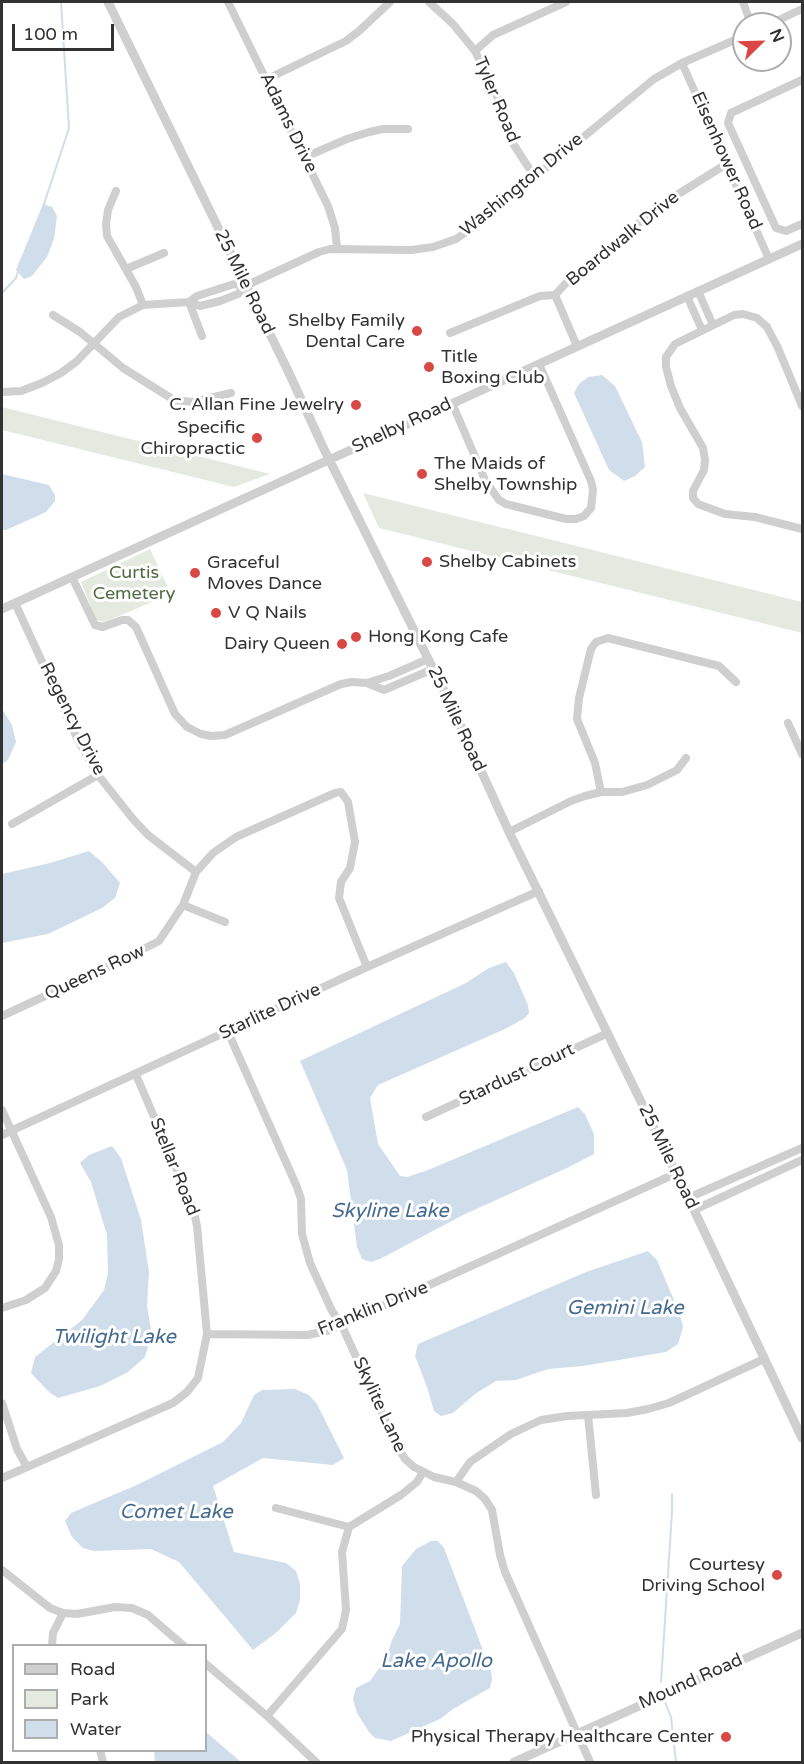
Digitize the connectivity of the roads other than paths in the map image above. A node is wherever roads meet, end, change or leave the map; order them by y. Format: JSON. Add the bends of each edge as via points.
{"nodes":[{"id":1,"x":108,"y":2,"type":"edge"},
{"id":2,"x":228,"y":2,"type":"edge"},
{"id":3,"x":389,"y":2,"type":"edge"},
{"id":4,"x":429,"y":2,"type":"edge"},
{"id":5,"x":566,"y":2,"type":"edge"},
{"id":6,"x":732,"y":41,"type":"edge"},
{"id":7,"x":475,"y":51,"type":"junction"},
{"id":8,"x":682,"y":63,"type":"junction"},
{"id":9,"x":267,"y":79,"type":"junction"},
{"id":10,"x":802,"y":80,"type":"edge"},
{"id":11,"x":408,"y":129,"type":"dead end"},
{"id":12,"x":305,"y":157,"type":"junction"},
{"id":13,"x":728,"y":163,"type":"junction"},
{"id":14,"x":534,"y":176,"type":"junction"},
{"id":15,"x":116,"y":191,"type":"dead end"},
{"id":16,"x":802,"y":224,"type":"edge"},
{"id":17,"x":802,"y":244,"type":"edge"},
{"id":18,"x":337,"y":248,"type":"junction"},
{"id":19,"x":164,"y":253,"type":"dead end"},
{"id":20,"x":769,"y":259,"type":"junction"},
{"id":21,"x":126,"y":269,"type":"junction"},
{"id":22,"x":245,"y":286,"type":"junction"},
{"id":23,"x":698,"y":291,"type":"junction"},
{"id":24,"x":555,"y":295,"type":"junction"},
{"id":25,"x":687,"y":296,"type":"junction"},
{"id":26,"x":189,"y":302,"type":"junction"},
{"id":27,"x":143,"y":305,"type":"junction"},
{"id":28,"x":54,"y":315,"type":"dead end"},
{"id":29,"x":713,"y":325,"type":"junction"},
{"id":30,"x":702,"y":330,"type":"junction"},
{"id":31,"x":450,"y":333,"type":"dead end"},
{"id":32,"x":202,"y":336,"type":"dead end"},
{"id":33,"x":93,"y":344,"type":"junction"},
{"id":34,"x":577,"y":346,"type":"junction"},
{"id":35,"x":539,"y":364,"type":"junction"},
{"id":36,"x":2,"y":392,"type":"edge"},
{"id":37,"x":231,"y":393,"type":"dead end"},
{"id":38,"x":452,"y":403,"type":"junction"},
{"id":39,"x":802,"y":406,"type":"edge"},
{"id":40,"x":330,"y":460,"type":"junction"},
{"id":41,"x":802,"y":529,"type":"edge"},
{"id":42,"x":72,"y":577,"type":"junction"},
{"id":43,"x":15,"y":603,"type":"junction"},
{"id":44,"x":2,"y":609,"type":"edge"},
{"id":45,"x":428,"y":659,"type":"junction"},
{"id":46,"x":433,"y":669,"type":"junction"},
{"id":47,"x":736,"y":682,"type":"dead end"},
{"id":48,"x":367,"y":683,"type":"junction"},
{"id":49,"x":788,"y":723,"type":"dead end"},
{"id":50,"x":802,"y":754,"type":"edge"},
{"id":51,"x":686,"y":758,"type":"dead end"},
{"id":52,"x":98,"y":775,"type":"junction"},
{"id":53,"x":601,"y":792,"type":"junction"},
{"id":54,"x":12,"y":824,"type":"dead end"},
{"id":55,"x":509,"y":832,"type":"junction"},
{"id":56,"x":196,"y":872,"type":"junction"},
{"id":57,"x":539,"y":891,"type":"junction"},
{"id":58,"x":183,"y":905,"type":"junction"},
{"id":59,"x":225,"y":922,"type":"dead end"},
{"id":60,"x":368,"y":967,"type":"junction"},
{"id":61,"x":2,"y":1016,"type":"edge"},
{"id":62,"x":228,"y":1032,"type":"junction"},
{"id":63,"x":608,"y":1033,"type":"junction"},
{"id":64,"x":136,"y":1075,"type":"junction"},
{"id":65,"x":2,"y":1110,"type":"edge"},
{"id":66,"x":426,"y":1117,"type":"dead end"},
{"id":67,"x":11,"y":1131,"type":"junction"},
{"id":68,"x":2,"y":1135,"type":"edge"},
{"id":69,"x":802,"y":1149,"type":"edge"},
{"id":70,"x":802,"y":1160,"type":"edge"},
{"id":71,"x":675,"y":1173,"type":"junction"},
{"id":72,"x":713,"y":1188,"type":"junction"},
{"id":73,"x":688,"y":1198,"type":"junction"},
{"id":74,"x":717,"y":1199,"type":"junction"},
{"id":75,"x":694,"y":1210,"type":"junction"},
{"id":76,"x":2,"y":1308,"type":"edge"},
{"id":77,"x":342,"y":1326,"type":"junction"},
{"id":78,"x":207,"y":1334,"type":"junction"},
{"id":79,"x":764,"y":1359,"type":"junction"},
{"id":80,"x":2,"y":1402,"type":"edge"},
{"id":81,"x":588,"y":1415,"type":"junction"},
{"id":82,"x":802,"y":1438,"type":"edge"},
{"id":83,"x":27,"y":1467,"type":"junction"},
{"id":84,"x":423,"y":1472,"type":"junction"},
{"id":85,"x":2,"y":1478,"type":"edge"},
{"id":86,"x":456,"y":1482,"type":"junction"},
{"id":87,"x":596,"y":1495,"type":"dead end"},
{"id":88,"x":276,"y":1508,"type":"dead end"},
{"id":89,"x":349,"y":1527,"type":"junction"},
{"id":90,"x":2,"y":1570,"type":"edge"},
{"id":91,"x":63,"y":1613,"type":"junction"},
{"id":92,"x":802,"y":1633,"type":"edge"},
{"id":93,"x":52,"y":1644,"type":"edge"},
{"id":94,"x":182,"y":1644,"type":"edge"},
{"id":95,"x":207,"y":1665,"type":"edge"},
{"id":96,"x":267,"y":1716,"type":"junction"},
{"id":97,"x":578,"y":1734,"type":"junction"},
{"id":98,"x":316,"y":1762,"type":"edge"},
{"id":99,"x":514,"y":1762,"type":"edge"},
{"id":100,"x":590,"y":1762,"type":"edge"}],
"edges":[{"from":1,"to":22,"type":"street","name":"25 Mile Road"},
{"from":2,"to":9,"type":"street","name":"Adams Drive"},
{"from":3,"to":9,"type":"street","via":[[346,41]]},
{"from":4,"to":7,"type":"street","name":"Tyler Road"},
{"from":5,"to":7,"type":"street","via":[[493,35]]},
{"from":6,"to":8,"type":"street","name":"Washington Drive"},
{"from":7,"to":14,"type":"street","name":"Tyler Road","via":[[512,142]]},
{"from":8,"to":13,"type":"street","name":"Eisenhower Road"},
{"from":8,"to":14,"type":"street","name":"Washington Drive","via":[[654,79]]},
{"from":9,"to":12,"type":"street","name":"Adams Drive"},
{"from":10,"to":16,"type":"street","via":[[732,113],[728,123],[776,228],[786,231]]},
{"from":11,"to":12,"type":"street","via":[[369,132]]},
{"from":12,"to":18,"type":"street","name":"Adams Drive","via":[[328,206]]},
{"from":13,"to":20,"type":"street","name":"Eisenhower Road"},
{"from":13,"to":24,"type":"street","name":"Boardwalk Drive","via":[[640,222]]},
{"from":14,"to":18,"type":"street","name":"Washington Drive","via":[[475,226],[445,243],[411,250]]},
{"from":15,"to":21,"type":"street","via":[[108,210],[107,236]]},
{"from":17,"to":20,"type":"street","name":"Shelby Road"},
{"from":18,"to":22,"type":"street","name":"Washington Drive","via":[[319,252]]},
{"from":19,"to":21,"type":"street"},
{"from":20,"to":23,"type":"street","name":"Shelby Road"},
{"from":21,"to":27,"type":"street"},
{"from":22,"to":26,"type":"street","name":"Washington Drive","via":[[238,294],[220,301],[200,306]]},
{"from":22,"to":40,"type":"street","name":"25 Mile Road"},
{"from":23,"to":25,"type":"street","name":"Shelby Road"},
{"from":23,"to":29,"type":"street"},
{"from":24,"to":31,"type":"street","name":"Boardwalk Drive","via":[[540,296]]},
{"from":24,"to":34,"type":"street"},
{"from":25,"to":30,"type":"street"},
{"from":25,"to":34,"type":"street","name":"Shelby Road"},
{"from":26,"to":27,"type":"street","name":"Washington Drive"},
{"from":26,"to":32,"type":"street"},
{"from":27,"to":33,"type":"street","via":[[119,317]]},
{"from":28,"to":33,"type":"street"},
{"from":29,"to":30,"type":"street"},
{"from":29,"to":39,"type":"street","via":[[735,315],[758,318],[778,348]]},
{"from":30,"to":41,"type":"street","via":[[675,344],[666,357],[670,386],[703,448],[705,460],[693,498],[698,504],[725,514]]},
{"from":33,"to":36,"type":"street","via":[[61,373],[21,391]]},
{"from":33,"to":37,"type":"street","via":[[174,400],[193,402]]},
{"from":34,"to":35,"type":"street","name":"Shelby Road"},
{"from":35,"to":38,"type":"street","name":"Shelby Road"},
{"from":35,"to":38,"type":"street","via":[[591,481],[591,508],[584,516],[566,519],[499,500],[489,487]]},
{"from":38,"to":40,"type":"street","name":"Shelby Road"},
{"from":40,"to":42,"type":"street","name":"Shelby Road"},
{"from":40,"to":45,"type":"street","name":"25 Mile Road"},
{"from":42,"to":43,"type":"street","name":"Shelby Road"},
{"from":42,"to":48,"type":"street","via":[[95,625],[103,627],[128,620],[136,627],[176,714],[187,727],[201,734],[225,735],[341,684]]},
{"from":43,"to":44,"type":"street","name":"Shelby Road"},
{"from":43,"to":52,"type":"street","name":"Regency Drive"},
{"from":45,"to":46,"type":"street","name":"25 Mile Road"},
{"from":45,"to":48,"type":"street"},
{"from":46,"to":48,"type":"street","via":[[384,690]]},
{"from":46,"to":55,"type":"street","name":"25 Mile Road"},
{"from":47,"to":53,"type":"street","via":[[719,666],[608,638],[596,642],[591,649],[577,719],[595,762]]},
{"from":49,"to":50,"type":"street"},
{"from":51,"to":53,"type":"street","via":[[677,771],[647,785],[622,792]]},
{"from":52,"to":54,"type":"street"},
{"from":52,"to":56,"type":"street","name":"Regency Drive","via":[[148,835]]},
{"from":53,"to":55,"type":"street","via":[[571,801]]},
{"from":55,"to":57,"type":"street","name":"25 Mile Road"},
{"from":56,"to":58,"type":"street","name":"Queens Row"},
{"from":56,"to":60,"type":"street","name":"Queens Row","via":[[213,853],[236,837],[341,792],[348,802],[355,842],[339,898]]},
{"from":57,"to":60,"type":"street","name":"Starlite Drive"},
{"from":57,"to":63,"type":"street","name":"25 Mile Road"},
{"from":58,"to":59,"type":"street"},
{"from":58,"to":61,"type":"street","name":"Queens Row","via":[[159,941],[147,949]]},
{"from":60,"to":62,"type":"street","name":"Starlite Drive"},
{"from":62,"to":64,"type":"street","name":"Starlite Drive"},
{"from":62,"to":77,"type":"street","name":"Skylite Lane","via":[[297,1187],[305,1248]]},
{"from":63,"to":66,"type":"street","name":"Stardust Court"},
{"from":63,"to":71,"type":"street","name":"25 Mile Road"},
{"from":64,"to":67,"type":"street","name":"Starlite Drive"},
{"from":64,"to":78,"type":"street","name":"Stellar Road","via":[[193,1207]]},
{"from":65,"to":67,"type":"street"},
{"from":67,"to":68,"type":"street","name":"Starlite Drive"},
{"from":67,"to":76,"type":"street","via":[[56,1231],[59,1259],[45,1288]]},
{"from":69,"to":72,"type":"street"},
{"from":70,"to":74,"type":"street"},
{"from":71,"to":73,"type":"street","name":"25 Mile Road"},
{"from":71,"to":77,"type":"street","name":"Franklin Drive"},
{"from":72,"to":73,"type":"street"},
{"from":72,"to":74,"type":"street"},
{"from":73,"to":75,"type":"street","name":"25 Mile Road"},
{"from":74,"to":75,"type":"street"},
{"from":75,"to":79,"type":"street","name":"25 Mile Road"},
{"from":77,"to":78,"type":"street","name":"Franklin Drive","via":[[307,1335]]},
{"from":77,"to":84,"type":"street","name":"Skylite Lane","via":[[397,1446],[405,1459]]},
{"from":78,"to":83,"type":"street","via":[[198,1378],[187,1392]]},
{"from":79,"to":81,"type":"street","via":[[669,1403],[627,1413]]},
{"from":79,"to":82,"type":"street","name":"25 Mile Road"},
{"from":80,"to":83,"type":"street"},
{"from":81,"to":86,"type":"street","via":[[541,1420],[511,1434],[470,1462]]},
{"from":81,"to":87,"type":"street"},
{"from":83,"to":85,"type":"street"},
{"from":84,"to":86,"type":"street","name":"Skylite Lane"},
{"from":84,"to":89,"type":"street","via":[[401,1495]]},
{"from":86,"to":97,"type":"street","name":"Skylite Lane","via":[[476,1491],[492,1510],[506,1572]]},
{"from":88,"to":89,"type":"street"},
{"from":89,"to":96,"type":"street","via":[[342,1552],[346,1610],[342,1629]]},
{"from":90,"to":91,"type":"street"},
{"from":91,"to":93,"type":"street"},
{"from":91,"to":94,"type":"street","via":[[132,1608],[148,1615]]},
{"from":92,"to":97,"type":"street","name":"Mound Road"},
{"from":95,"to":96,"type":"street"},
{"from":96,"to":98,"type":"street"},
{"from":97,"to":99,"type":"street","name":"Mound Road"},
{"from":97,"to":100,"type":"street","name":"Skylite Lane"}]}
